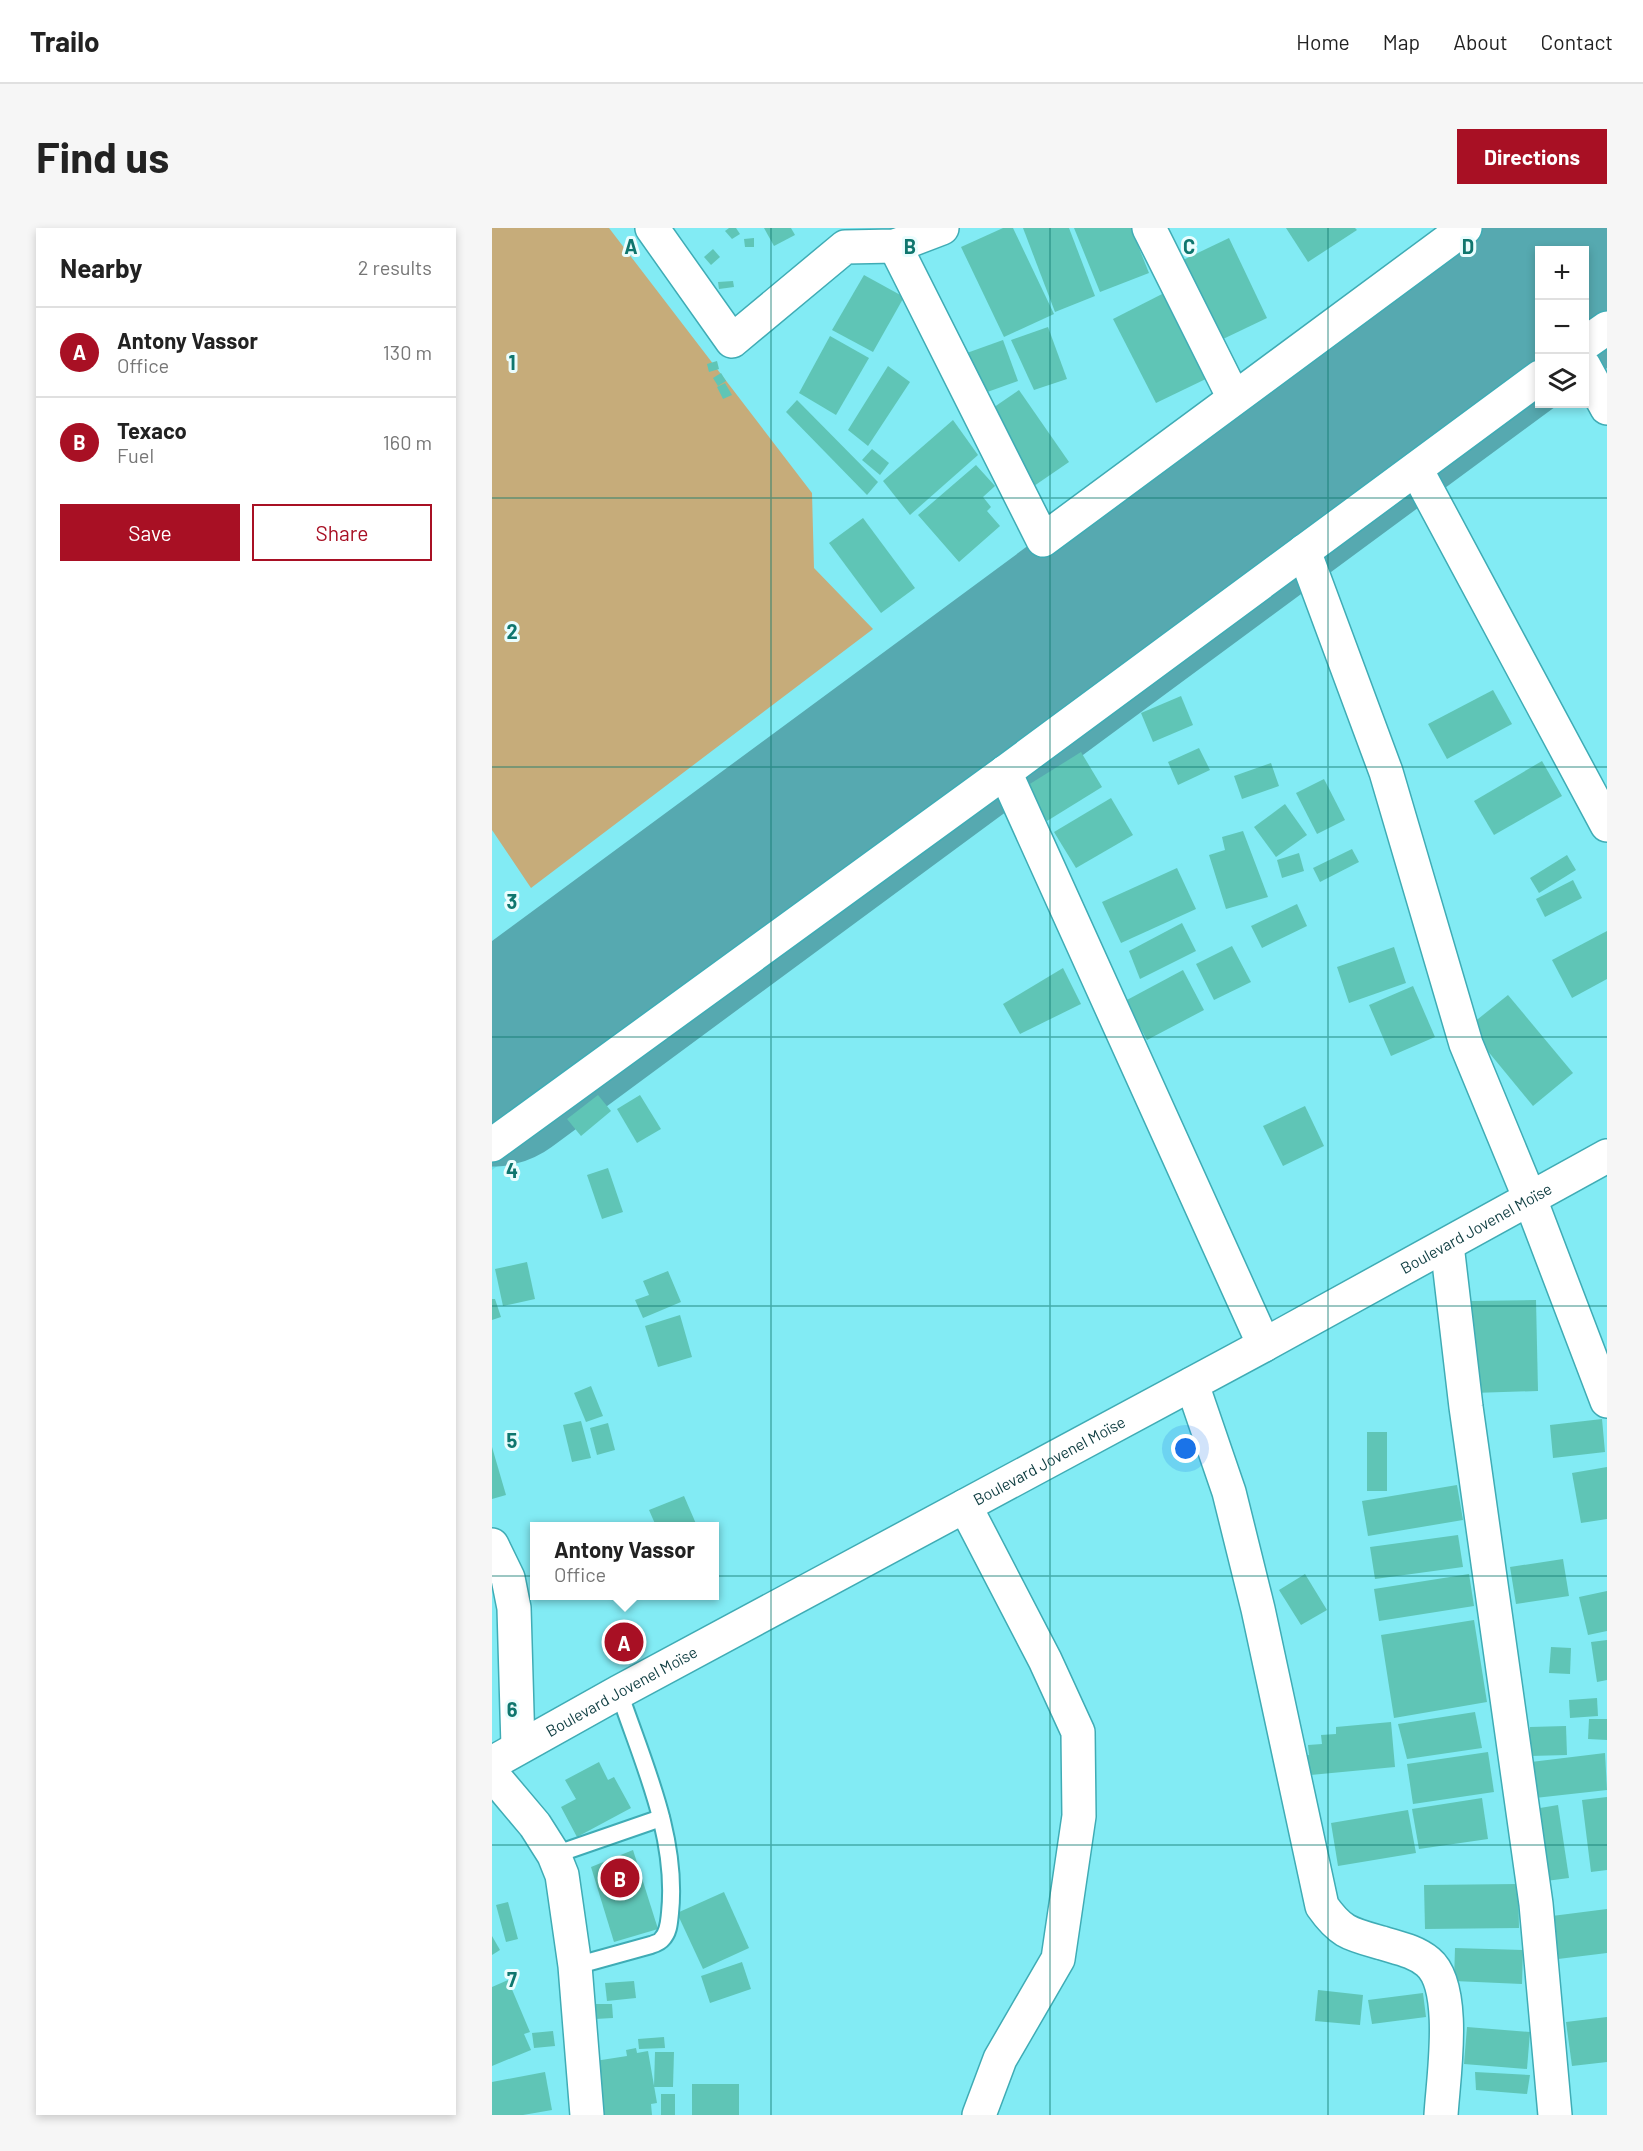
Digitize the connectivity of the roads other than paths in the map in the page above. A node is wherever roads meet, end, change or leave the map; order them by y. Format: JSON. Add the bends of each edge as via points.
{"nodes":[{"id":1,"x":652,"y":228,"type":"edge"},
{"id":2,"x":942,"y":228,"type":"edge"},
{"id":3,"x":1149,"y":228,"type":"edge"},
{"id":4,"x":1465,"y":228,"type":"edge"},
{"id":5,"x":895,"y":246,"type":"junction"},
{"id":6,"x":1607,"y":328,"type":"edge"},
{"id":7,"x":1589,"y":341,"type":"edge"},
{"id":8,"x":1589,"y":375,"type":"edge"},
{"id":9,"x":1535,"y":380,"type":"edge"},
{"id":10,"x":1234,"y":398,"type":"junction"},
{"id":11,"x":1607,"y":408,"type":"edge"},
{"id":12,"x":1416,"y":469,"type":"junction"},
{"id":13,"x":1304,"y":551,"type":"junction"},
{"id":14,"x":1005,"y":772,"type":"junction"},
{"id":15,"x":1598,"y":788,"type":"edge"},
{"id":16,"x":1607,"y":825,"type":"edge"},
{"id":17,"x":492,"y":1144,"type":"edge"},
{"id":18,"x":1607,"y":1155,"type":"edge"},
{"id":19,"x":1530,"y":1199,"type":"junction"},
{"id":20,"x":1447,"y":1245,"type":"junction"},
{"id":21,"x":1264,"y":1345,"type":"junction"},
{"id":22,"x":1192,"y":1384,"type":"junction"},
{"id":23,"x":1607,"y":1401,"type":"edge"},
{"id":24,"x":965,"y":1506,"type":"junction"},
{"id":25,"x":492,"y":1545,"type":"edge"},
{"id":26,"x":619,"y":1692,"type":"junction"},
{"id":27,"x":505,"y":1755,"type":"edge"},
{"id":28,"x":492,"y":1774,"type":"edge"},
{"id":29,"x":661,"y":1818,"type":"junction"},
{"id":30,"x":554,"y":1855,"type":"junction"},
{"id":31,"x":575,"y":1966,"type":"junction"},
{"id":32,"x":587,"y":2115,"type":"edge"},
{"id":33,"x":979,"y":2115,"type":"edge"},
{"id":34,"x":1441,"y":2115,"type":"edge"},
{"id":35,"x":1555,"y":2115,"type":"edge"}],
"edges":[{"from":1,"to":5,"type":"street","via":[[732,341],[845,247]]},
{"from":2,"to":5,"type":"street"},
{"from":3,"to":10,"type":"street"},
{"from":4,"to":10,"type":"street"},
{"from":5,"to":10,"type":"street","via":[[1043,540]]},
{"from":6,"to":7,"type":"street"},
{"from":8,"to":11,"type":"street"},
{"from":9,"to":12,"type":"street"},
{"from":12,"to":13,"type":"street"},
{"from":12,"to":15,"type":"street"},
{"from":13,"to":14,"type":"street"},
{"from":13,"to":19,"type":"street","via":[[1386,772],[1466,1044]]},
{"from":14,"to":17,"type":"street"},
{"from":14,"to":21,"type":"street"},
{"from":15,"to":16,"type":"street"},
{"from":18,"to":19,"type":"street","name":"Boulevard Jovenel Moïse"},
{"from":19,"to":20,"type":"street","name":"Boulevard Jovenel Moïse"},
{"from":19,"to":23,"type":"street"},
{"from":20,"to":21,"type":"street","name":"Boulevard Jovenel Moïse"},
{"from":20,"to":35,"type":"street","via":[[1536,1904]]},
{"from":21,"to":22,"type":"street","name":"Boulevard Jovenel Moïse"},
{"from":22,"to":24,"type":"street","name":"Boulevard Jovenel Moïse"},
{"from":22,"to":34,"type":"street","via":[[1229,1492],[1322,1906],[1336,1926],[1414,1953],[1430,1963],[1438,1976],[1446,2037]]},
{"from":24,"to":26,"type":"street","name":"Boulevard Jovenel Moïse"},
{"from":24,"to":33,"type":"street","via":[[1078,1732],[1080,1816],[1058,1959],[1000,2059]]},
{"from":25,"to":27,"type":"street","via":[[508,1578],[514,1608]]},
{"from":26,"to":27,"type":"street","name":"Boulevard Jovenel Moïse"},
{"from":26,"to":29,"type":"lane"},
{"from":28,"to":30,"type":"street","via":[[535,1825]]},
{"from":29,"to":30,"type":"lane"},
{"from":29,"to":31,"type":"lane","via":[[672,1889],[668,1930],[662,1940],[651,1945]]},
{"from":30,"to":31,"type":"street","via":[[562,1875]]},
{"from":31,"to":32,"type":"street"}]}
